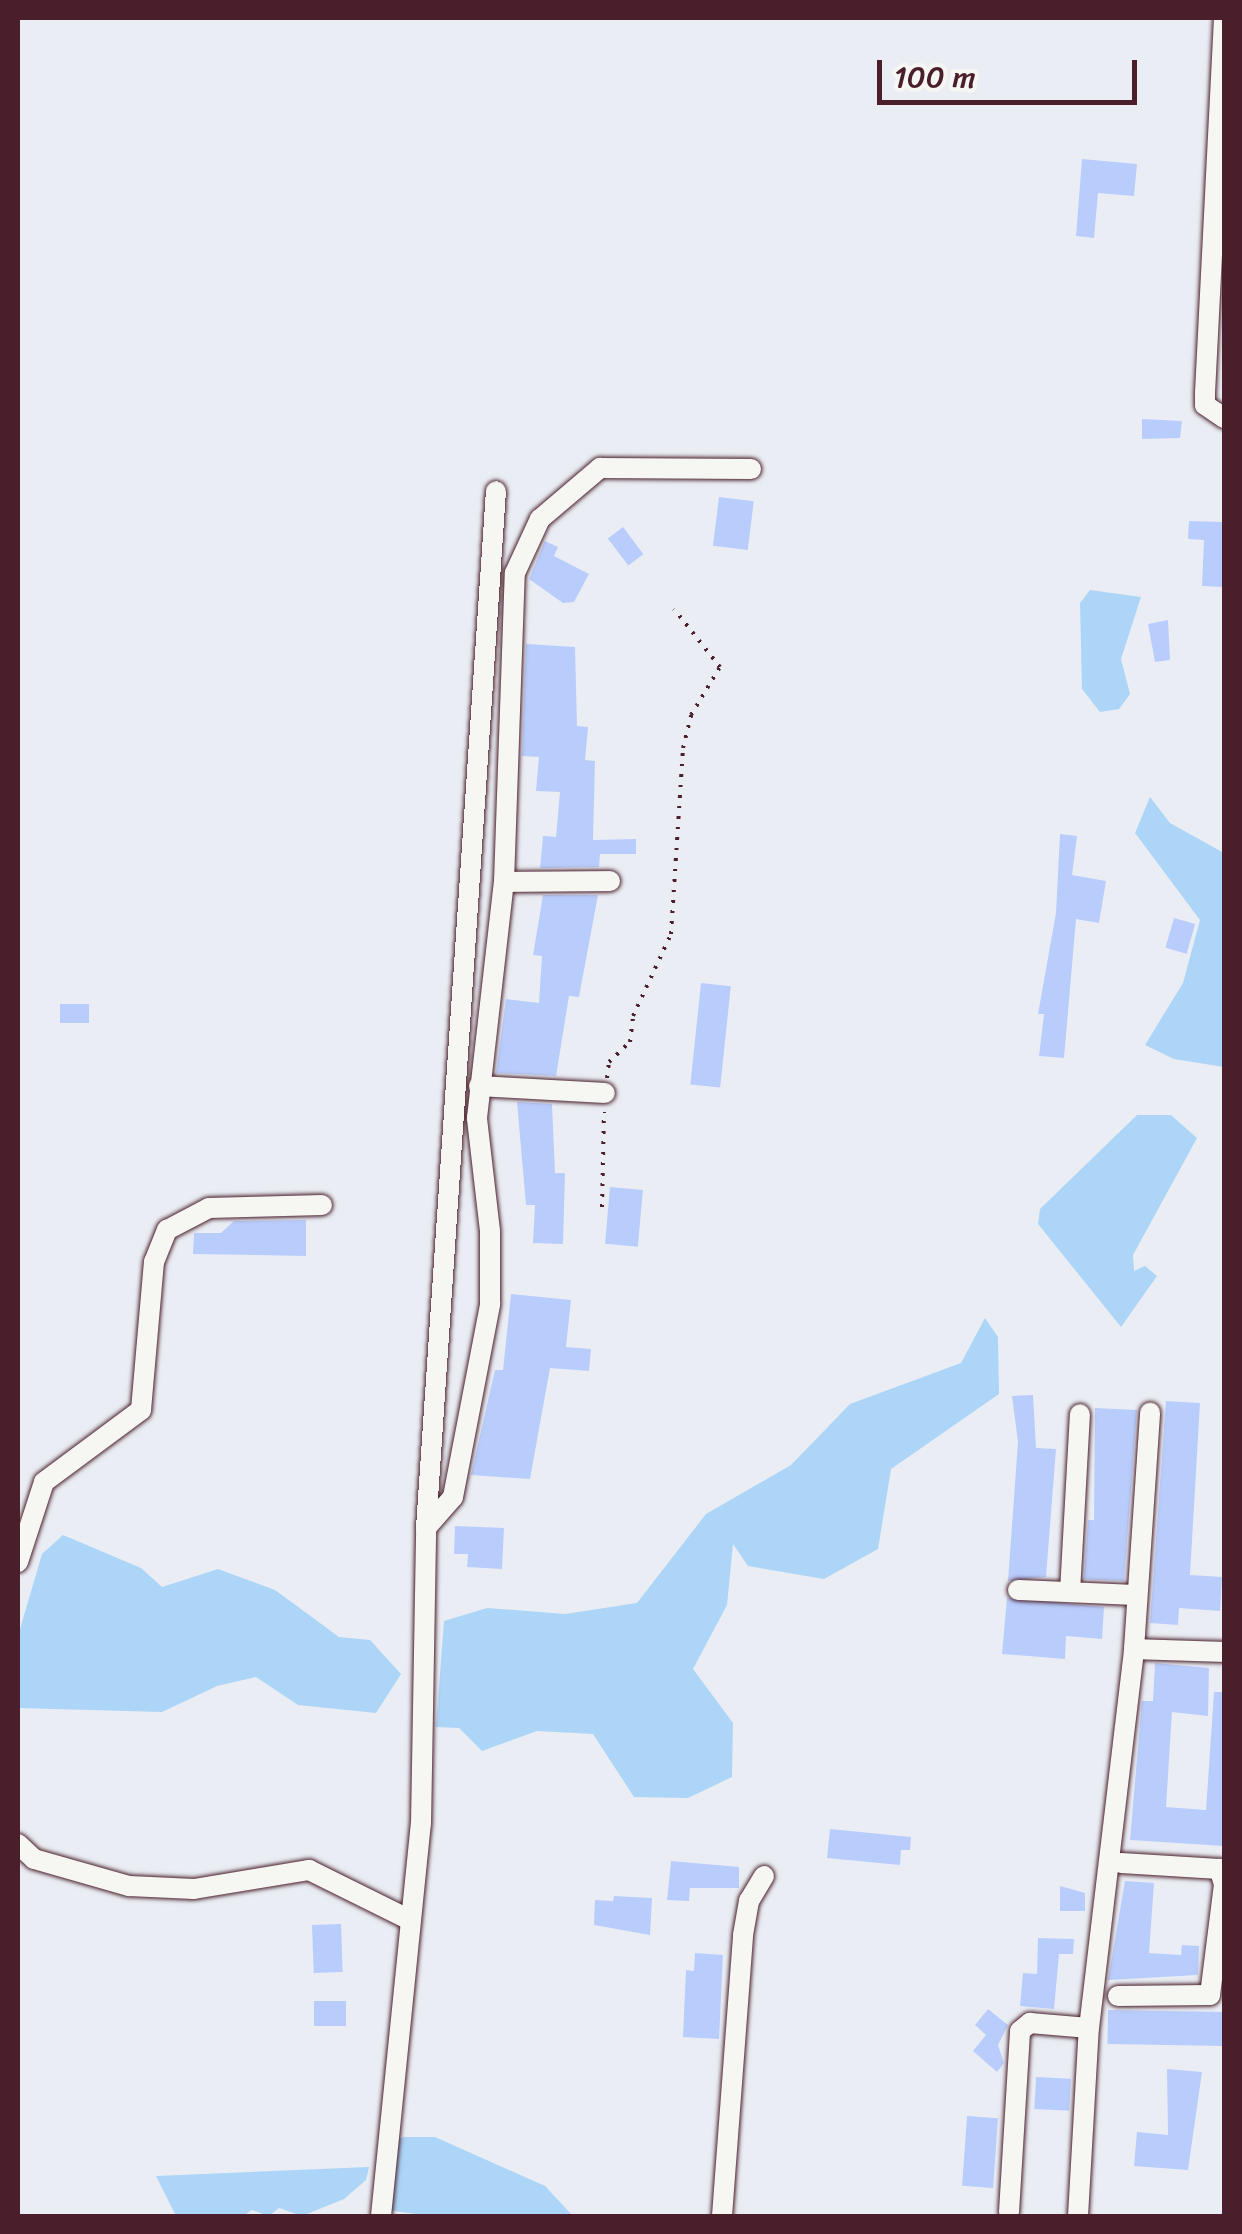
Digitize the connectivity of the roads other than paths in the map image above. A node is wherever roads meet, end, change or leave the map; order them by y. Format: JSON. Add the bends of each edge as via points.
{"nodes":[{"id":1,"x":1224,"y":18,"type":"edge"},
{"id":2,"x":1224,"y":418,"type":"edge"},
{"id":3,"x":751,"y":469,"type":"dead end"},
{"id":4,"x":496,"y":492,"type":"dead end"},
{"id":5,"x":504,"y":882,"type":"junction"},
{"id":6,"x":610,"y":882,"type":"dead end"},
{"id":7,"x":478,"y":1086,"type":"junction"},
{"id":8,"x":605,"y":1093,"type":"road end"},
{"id":9,"x":322,"y":1205,"type":"dead end"},
{"id":10,"x":1150,"y":1412,"type":"dead end"},
{"id":11,"x":1080,"y":1414,"type":"dead end"},
{"id":12,"x":426,"y":1528,"type":"junction"},
{"id":13,"x":18,"y":1562,"type":"edge"},
{"id":14,"x":1018,"y":1590,"type":"dead end"},
{"id":15,"x":1070,"y":1592,"type":"junction"},
{"id":16,"x":1137,"y":1595,"type":"junction"},
{"id":17,"x":1134,"y":1649,"type":"junction"},
{"id":18,"x":1224,"y":1652,"type":"edge"},
{"id":19,"x":18,"y":1844,"type":"edge"},
{"id":20,"x":1121,"y":1862,"type":"dead end"},
{"id":21,"x":764,"y":1876,"type":"dead end"},
{"id":22,"x":408,"y":1919,"type":"junction"},
{"id":23,"x":1222,"y":1939,"type":"edge"},
{"id":24,"x":1118,"y":1996,"type":"dead end"},
{"id":25,"x":1089,"y":2028,"type":"junction"},
{"id":26,"x":1008,"y":2212,"type":"dead end"},
{"id":27,"x":380,"y":2216,"type":"edge"},
{"id":28,"x":722,"y":2216,"type":"edge"},
{"id":29,"x":1078,"y":2216,"type":"edge"}],
"edges":[{"from":1,"to":2,"type":"street","via":[[1205,394],[1206,405]]},
{"from":3,"to":5,"type":"street","via":[[600,468],[540,519],[515,574]]},
{"from":4,"to":12,"type":"street"},
{"from":5,"to":6,"type":"street"},
{"from":5,"to":7,"type":"street"},
{"from":7,"to":8,"type":"street"},
{"from":7,"to":12,"type":"street","via":[[490,1304],[453,1497]]},
{"from":9,"to":13,"type":"street","via":[[209,1208],[167,1230],[154,1262],[141,1410],[44,1482]]},
{"from":10,"to":16,"type":"street"},
{"from":11,"to":15,"type":"street"},
{"from":12,"to":22,"type":"street","via":[[421,1824]]},
{"from":14,"to":15,"type":"street"},
{"from":15,"to":16,"type":"street"},
{"from":16,"to":17,"type":"street"},
{"from":17,"to":18,"type":"street"},
{"from":17,"to":25,"type":"street"},
{"from":19,"to":22,"type":"street","via":[[52,1866],[129,1886],[194,1889],[309,1870]]},
{"from":20,"to":23,"type":"street","via":[[1223,1872]]},
{"from":21,"to":28,"type":"street","via":[[749,1901],[743,1935]]},
{"from":22,"to":27,"type":"street"},
{"from":23,"to":24,"type":"street","via":[[1207,1997]]},
{"from":25,"to":26,"type":"street","via":[[1030,2023],[1020,2031]]},
{"from":25,"to":29,"type":"street"}]}
